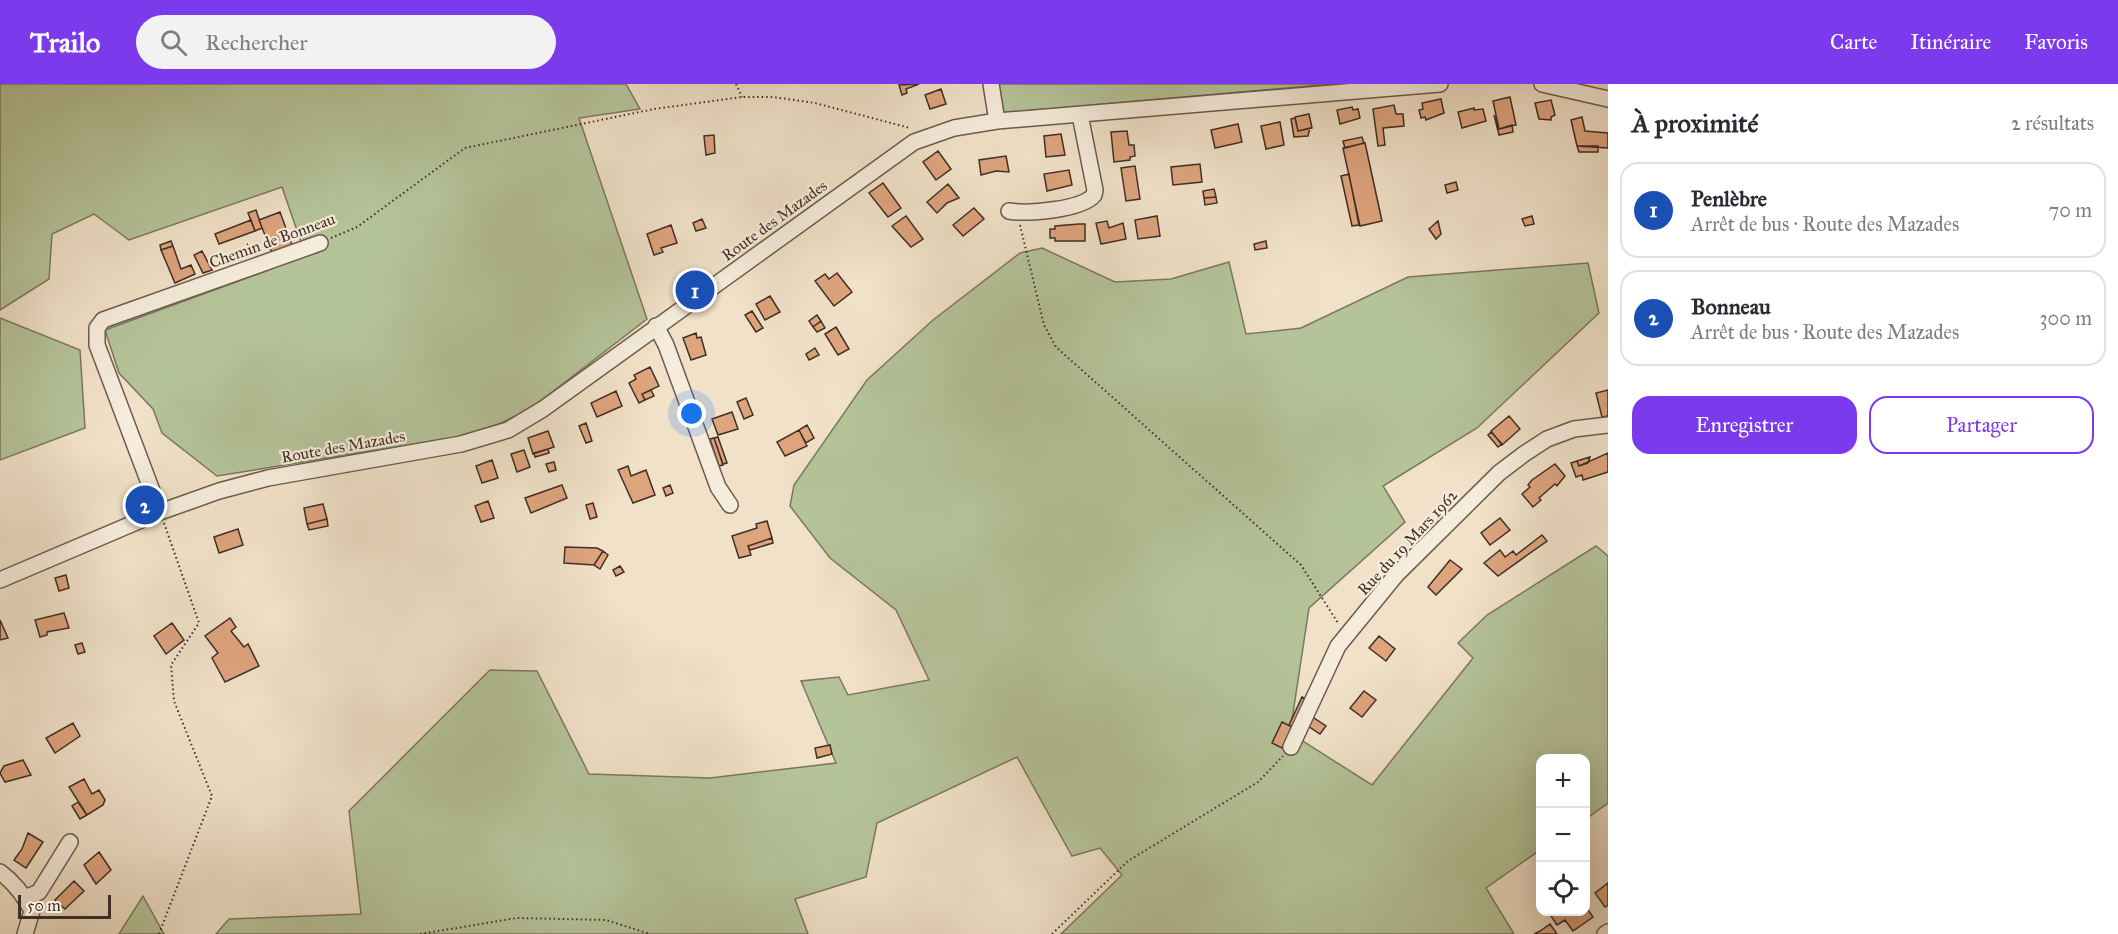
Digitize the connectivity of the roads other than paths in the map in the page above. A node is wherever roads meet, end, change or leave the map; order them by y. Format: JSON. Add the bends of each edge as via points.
{"nodes":[{"id":1,"x":991,"y":84,"type":"edge"},
{"id":2,"x":1440,"y":84,"type":"edge"},
{"id":3,"x":1542,"y":84,"type":"edge"},
{"id":4,"x":1608,"y":99,"type":"edge"},
{"id":5,"x":1080,"y":115,"type":"junction"},
{"id":6,"x":997,"y":121,"type":"junction"},
{"id":7,"x":1013,"y":212,"type":"road end"},
{"id":8,"x":320,"y":243,"type":"road end"},
{"id":9,"x":656,"y":326,"type":"junction"},
{"id":10,"x":1608,"y":425,"type":"edge"},
{"id":11,"x":730,"y":505,"type":"dead end"},
{"id":12,"x":160,"y":512,"type":"junction"},
{"id":13,"x":6,"y":581,"type":"edge"},
{"id":14,"x":1291,"y":747,"type":"road end"},
{"id":15,"x":70,"y":842,"type":"dead end"},
{"id":16,"x":0,"y":872,"type":"edge"},
{"id":17,"x":25,"y":898,"type":"junction"},
{"id":18,"x":25,"y":934,"type":"edge"}],
"edges":[{"from":1,"to":6,"type":"street"},
{"from":2,"to":5,"type":"street","name":"Route des Mazades"},
{"from":3,"to":4,"type":"street"},
{"from":5,"to":6,"type":"street","name":"Route des Mazades"},
{"from":5,"to":7,"type":"street","via":[[1094,195],[1082,203]]},
{"from":6,"to":9,"type":"street","name":"Route des Mazades","via":[[954,128],[914,142]]},
{"from":8,"to":12,"type":"street","name":"Chemin de Bonneau","via":[[103,320],[98,328],[97,345]]},
{"from":9,"to":11,"type":"street","via":[[718,487]]},
{"from":9,"to":12,"type":"street","name":"Route des Mazades","via":[[508,430],[461,444],[268,478],[219,490]]},
{"from":10,"to":14,"type":"street","name":"Rue du 19 Mars 1962","via":[[1574,429],[1547,439],[1499,473],[1396,575],[1338,646]]},
{"from":12,"to":13,"type":"street","name":"Route des Mazades"},
{"from":15,"to":17,"type":"street","via":[[39,892]]},
{"from":16,"to":17,"type":"street"},
{"from":17,"to":18,"type":"street","via":[[32,911]]}]}
